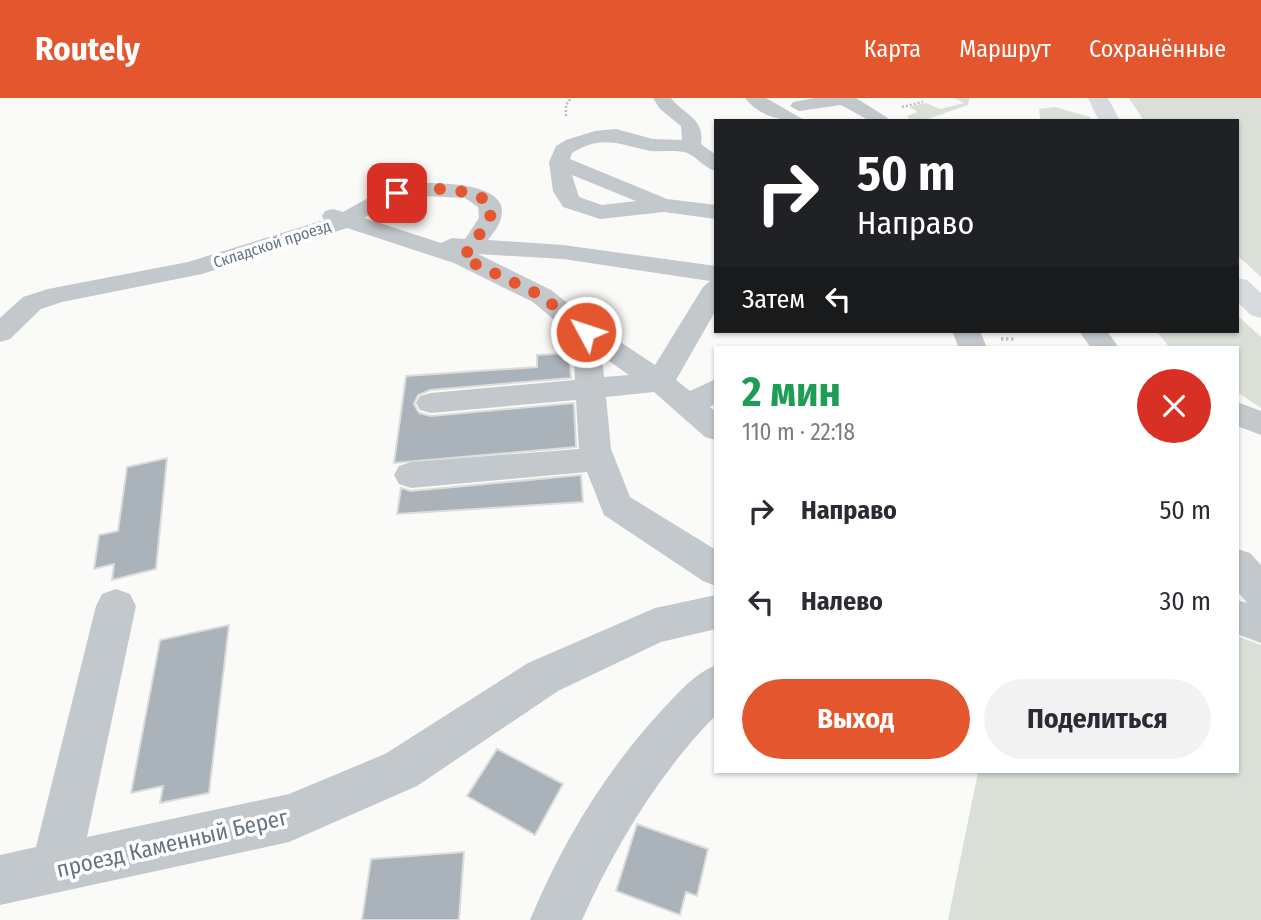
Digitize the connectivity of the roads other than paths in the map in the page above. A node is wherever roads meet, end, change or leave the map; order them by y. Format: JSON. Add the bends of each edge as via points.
{"nodes":[{"id":1,"x":662,"y":98,"type":"edge"},
{"id":2,"x":754,"y":98,"type":"edge"},
{"id":3,"x":1098,"y":98,"type":"edge"},
{"id":4,"x":901,"y":107,"type":"road end"},
{"id":5,"x":795,"y":111,"type":"edge"},
{"id":6,"x":873,"y":119,"type":"edge"},
{"id":7,"x":878,"y":119,"type":"edge"},
{"id":8,"x":1109,"y":119,"type":"edge"},
{"id":9,"x":652,"y":145,"type":"junction"},
{"id":10,"x":691,"y":146,"type":"junction"},
{"id":11,"x":559,"y":162,"type":"junction"},
{"id":12,"x":714,"y":163,"type":"edge"},
{"id":13,"x":585,"y":171,"type":"junction"},
{"id":14,"x":664,"y":205,"type":"junction"},
{"id":15,"x":714,"y":212,"type":"edge"},
{"id":16,"x":340,"y":218,"type":"junction"},
{"id":17,"x":467,"y":252,"type":"junction"},
{"id":18,"x":714,"y":274,"type":"edge"},
{"id":19,"x":1239,"y":288,"type":"edge"},
{"id":20,"x":714,"y":290,"type":"edge"},
{"id":21,"x":1261,"y":309,"type":"edge"},
{"id":22,"x":586,"y":332,"type":"junction"},
{"id":23,"x":0,"y":333,"type":"edge"},
{"id":24,"x":660,"y":382,"type":"junction"},
{"id":25,"x":714,"y":390,"type":"edge"},
{"id":26,"x":591,"y":391,"type":"junction"},
{"id":27,"x":431,"y":403,"type":"dead end"},
{"id":28,"x":687,"y":407,"type":"junction"},
{"id":29,"x":1239,"y":414,"type":"edge"},
{"id":30,"x":1261,"y":424,"type":"edge"},
{"id":31,"x":714,"y":427,"type":"edge"},
{"id":32,"x":599,"y":459,"type":"junction"},
{"id":33,"x":411,"y":475,"type":"dead end"},
{"id":34,"x":1239,"y":567,"type":"edge"},
{"id":35,"x":714,"y":569,"type":"edge"},
{"id":36,"x":1261,"y":591,"type":"edge"},
{"id":37,"x":116,"y":606,"type":"dead end"},
{"id":38,"x":714,"y":612,"type":"edge"},
{"id":39,"x":1239,"y":618,"type":"edge"},
{"id":40,"x":1261,"y":625,"type":"edge"},
{"id":41,"x":714,"y":687,"type":"edge"},
{"id":42,"x":55,"y":870,"type":"junction"},
{"id":43,"x":0,"y":880,"type":"edge"},
{"id":44,"x":556,"y":920,"type":"edge"}],
"edges":[{"from":1,"to":10,"type":"street","via":[[665,106],[690,123],[695,134]]},
{"from":2,"to":5,"type":"street","via":[[770,110]]},
{"from":3,"to":8,"type":"main road"},
{"from":4,"to":7,"type":"street","via":[[904,111],[900,114]]},
{"from":5,"to":6,"type":"street","via":[[844,99]]},
{"from":9,"to":10,"type":"street"},
{"from":9,"to":11,"type":"street","via":[[616,135],[595,137],[563,150]]},
{"from":9,"to":13,"type":"street"},
{"from":10,"to":12,"type":"street"},
{"from":11,"to":13,"type":"street"},
{"from":11,"to":14,"type":"street","via":[[564,191],[584,209],[600,212]]},
{"from":13,"to":14,"type":"street"},
{"from":14,"to":15,"type":"street"},
{"from":16,"to":17,"type":"street","name":"Складской проезд","via":[[418,243]]},
{"from":16,"to":17,"type":"street","via":[[397,193],[434,189],[473,193],[486,200],[491,210],[490,219]]},
{"from":16,"to":23,"type":"street","name":"Складской проезд","via":[[193,269],[32,303]]},
{"from":17,"to":18,"type":"street","via":[[563,252]]},
{"from":17,"to":22,"type":"street","name":"Складской проезд","via":[[542,296]]},
{"from":19,"to":21,"type":"main road"},
{"from":20,"to":24,"type":"street"},
{"from":22,"to":24,"type":"street","name":"Складской проезд"},
{"from":22,"to":26,"type":"street"},
{"from":24,"to":26,"type":"street"},
{"from":24,"to":28,"type":"street","name":"Складской проезд"},
{"from":25,"to":28,"type":"street"},
{"from":26,"to":27,"type":"street"},
{"from":26,"to":32,"type":"street"},
{"from":28,"to":31,"type":"street","name":"Складской проезд"},
{"from":29,"to":30,"type":"street"},
{"from":32,"to":33,"type":"street"},
{"from":32,"to":35,"type":"street","via":[[616,505]]},
{"from":34,"to":36,"type":"street"},
{"from":37,"to":42,"type":"street"},
{"from":38,"to":42,"type":"street","name":"проезд Каменный Берег","via":[[655,626],[543,677],[401,769],[289,818]]},
{"from":39,"to":40,"type":"street"},
{"from":41,"to":44,"type":"street","via":[[626,792]]},
{"from":42,"to":43,"type":"street","name":"проезд Каменный Берег"}]}
